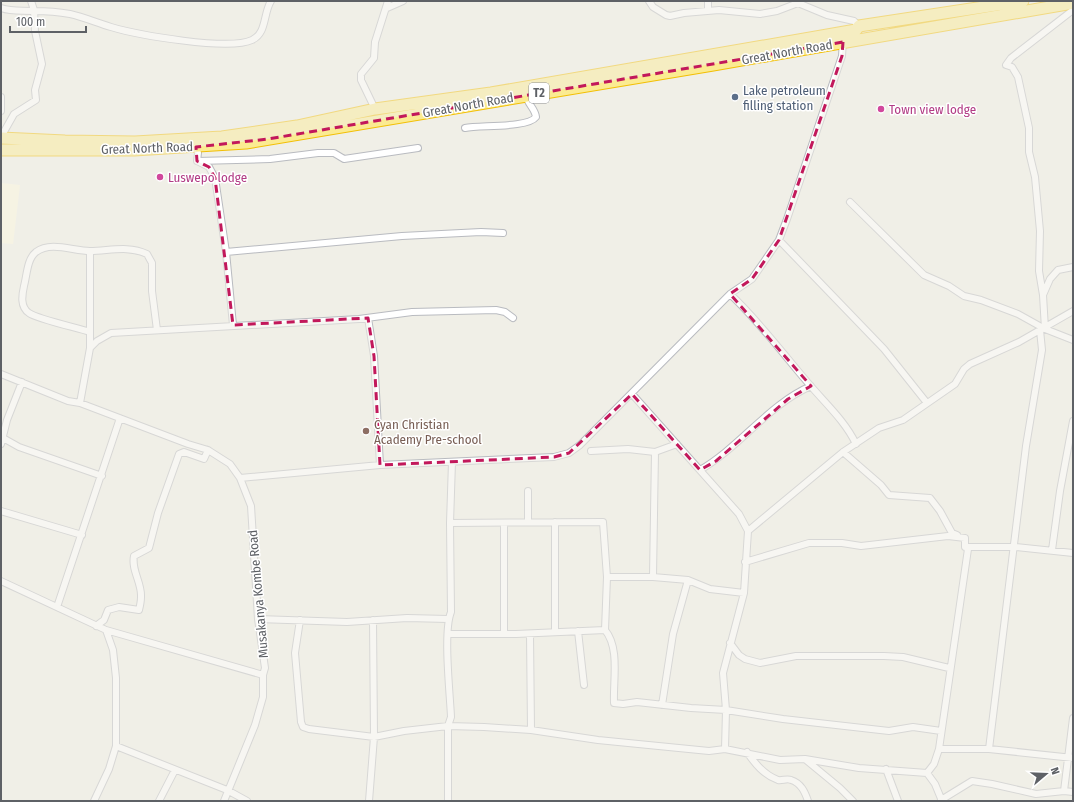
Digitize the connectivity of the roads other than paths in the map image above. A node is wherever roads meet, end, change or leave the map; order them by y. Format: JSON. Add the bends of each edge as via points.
{"nodes":[{"id":1,"x":31,"y":1,"type":"edge"},
{"id":2,"x":270,"y":1,"type":"edge"},
{"id":3,"x":388,"y":1,"type":"edge"},
{"id":4,"x":403,"y":1,"type":"edge"},
{"id":5,"x":649,"y":1,"type":"edge"},
{"id":6,"x":708,"y":1,"type":"edge"},
{"id":7,"x":1023,"y":1,"type":"edge"},
{"id":8,"x":1073,"y":2,"type":"edge"},
{"id":9,"x":1,"y":8,"type":"edge"},
{"id":10,"x":387,"y":8,"type":"junction"},
{"id":11,"x":34,"y":10,"type":"junction"},
{"id":12,"x":1073,"y":10,"type":"edge"},
{"id":13,"x":708,"y":11,"type":"junction"},
{"id":14,"x":859,"y":26,"type":"junction"},
{"id":15,"x":843,"y":37,"type":"junction"},
{"id":16,"x":526,"y":95,"type":"junction"},
{"id":17,"x":1,"y":97,"type":"edge"},
{"id":18,"x":375,"y":109,"type":"junction"},
{"id":19,"x":1,"y":110,"type":"edge"},
{"id":20,"x":466,"y":128,"type":"dead end"},
{"id":21,"x":1,"y":137,"type":"edge"},
{"id":22,"x":196,"y":147,"type":"junction"},
{"id":23,"x":418,"y":148,"type":"dead end"},
{"id":24,"x":1,"y":150,"type":"edge"},
{"id":25,"x":197,"y":161,"type":"junction"},
{"id":26,"x":850,"y":202,"type":"dead end"},
{"id":27,"x":503,"y":232,"type":"dead end"},
{"id":28,"x":779,"y":240,"type":"junction"},
{"id":29,"x":90,"y":251,"type":"junction"},
{"id":30,"x":226,"y":252,"type":"junction"},
{"id":31,"x":1073,"y":267,"type":"edge"},
{"id":32,"x":730,"y":294,"type":"junction"},
{"id":33,"x":1043,"y":295,"type":"junction"},
{"id":34,"x":1073,"y":311,"type":"edge"},
{"id":35,"x":368,"y":318,"type":"junction"},
{"id":36,"x":513,"y":318,"type":"dead end"},
{"id":37,"x":233,"y":325,"type":"junction"},
{"id":38,"x":1042,"y":329,"type":"junction"},
{"id":39,"x":157,"y":330,"type":"junction"},
{"id":40,"x":90,"y":332,"type":"junction"},
{"id":41,"x":1073,"y":340,"type":"edge"},
{"id":42,"x":90,"y":348,"type":"junction"},
{"id":43,"x":1,"y":374,"type":"edge"},
{"id":44,"x":22,"y":382,"type":"junction"},
{"id":45,"x":811,"y":386,"type":"junction"},
{"id":46,"x":632,"y":394,"type":"junction"},
{"id":47,"x":80,"y":403,"type":"junction"},
{"id":48,"x":927,"y":403,"type":"junction"},
{"id":49,"x":120,"y":418,"type":"junction"},
{"id":50,"x":1073,"y":421,"type":"edge"},
{"id":51,"x":2,"y":441,"type":"edge"},
{"id":52,"x":677,"y":444,"type":"junction"},
{"id":53,"x":856,"y":444,"type":"junction"},
{"id":54,"x":208,"y":450,"type":"junction"},
{"id":55,"x":591,"y":451,"type":"dead end"},
{"id":56,"x":655,"y":452,"type":"junction"},
{"id":57,"x":843,"y":452,"type":"junction"},
{"id":58,"x":452,"y":462,"type":"junction"},
{"id":59,"x":380,"y":465,"type":"junction"},
{"id":60,"x":700,"y":470,"type":"junction"},
{"id":61,"x":102,"y":476,"type":"junction"},
{"id":62,"x":240,"y":478,"type":"junction"},
{"id":63,"x":528,"y":491,"type":"dead end"},
{"id":64,"x":1,"y":511,"type":"edge"},
{"id":65,"x":528,"y":522,"type":"junction"},
{"id":66,"x":555,"y":522,"type":"junction"},
{"id":67,"x":450,"y":523,"type":"junction"},
{"id":68,"x":504,"y":523,"type":"junction"},
{"id":69,"x":748,"y":531,"type":"junction"},
{"id":70,"x":82,"y":535,"type":"junction"},
{"id":71,"x":965,"y":538,"type":"junction"},
{"id":72,"x":965,"y":547,"type":"junction"},
{"id":73,"x":1015,"y":547,"type":"junction"},
{"id":74,"x":1052,"y":550,"type":"junction"},
{"id":75,"x":1073,"y":552,"type":"edge"},
{"id":76,"x":745,"y":562,"type":"junction"},
{"id":77,"x":607,"y":577,"type":"junction"},
{"id":78,"x":653,"y":577,"type":"junction"},
{"id":79,"x":688,"y":580,"type":"junction"},
{"id":80,"x":1,"y":581,"type":"edge"},
{"id":81,"x":744,"y":593,"type":"junction"},
{"id":82,"x":57,"y":607,"type":"junction"},
{"id":83,"x":258,"y":619,"type":"junction"},
{"id":84,"x":448,"y":619,"type":"junction"},
{"id":85,"x":300,"y":620,"type":"junction"},
{"id":86,"x":374,"y":620,"type":"junction"},
{"id":87,"x":96,"y":626,"type":"junction"},
{"id":88,"x":106,"y":630,"type":"junction"},
{"id":89,"x":605,"y":630,"type":"junction"},
{"id":90,"x":578,"y":631,"type":"junction"},
{"id":91,"x":555,"y":632,"type":"junction"},
{"id":92,"x":448,"y":634,"type":"junction"},
{"id":93,"x":504,"y":634,"type":"junction"},
{"id":94,"x":530,"y":634,"type":"junction"},
{"id":95,"x":730,"y":643,"type":"junction"},
{"id":96,"x":949,"y":668,"type":"junction"},
{"id":97,"x":262,"y":675,"type":"junction"},
{"id":98,"x":584,"y":686,"type":"dead end"},
{"id":99,"x":662,"y":705,"type":"junction"},
{"id":100,"x":726,"y":710,"type":"junction"},
{"id":101,"x":1073,"y":718,"type":"edge"},
{"id":102,"x":448,"y":726,"type":"junction"},
{"id":103,"x":531,"y":730,"type":"junction"},
{"id":104,"x":941,"y":731,"type":"junction"},
{"id":105,"x":374,"y":737,"type":"junction"},
{"id":106,"x":116,"y":746,"type":"junction"},
{"id":107,"x":725,"y":749,"type":"junction"},
{"id":108,"x":939,"y":749,"type":"junction"},
{"id":109,"x":989,"y":749,"type":"junction"},
{"id":110,"x":747,"y":752,"type":"junction"},
{"id":111,"x":1071,"y":758,"type":"edge"},
{"id":112,"x":805,"y":759,"type":"junction"},
{"id":113,"x":886,"y":768,"type":"junction"},
{"id":114,"x":175,"y":770,"type":"junction"},
{"id":115,"x":927,"y":774,"type":"junction"},
{"id":116,"x":227,"y":790,"type":"junction"},
{"id":117,"x":1064,"y":791,"type":"junction"},
{"id":118,"x":1073,"y":792,"type":"edge"},
{"id":119,"x":1036,"y":794,"type":"junction"},
{"id":120,"x":942,"y":800,"type":"edge"},
{"id":121,"x":94,"y":801,"type":"edge"},
{"id":122,"x":159,"y":801,"type":"edge"},
{"id":123,"x":224,"y":801,"type":"edge"},
{"id":124,"x":247,"y":801,"type":"edge"},
{"id":125,"x":369,"y":801,"type":"edge"},
{"id":126,"x":448,"y":801,"type":"edge"},
{"id":127,"x":808,"y":801,"type":"edge"},
{"id":128,"x":853,"y":801,"type":"edge"},
{"id":129,"x":898,"y":801,"type":"edge"},
{"id":130,"x":1036,"y":801,"type":"edge"}],
"edges":[{"from":1,"to":11,"type":"street"},
{"from":2,"to":11,"type":"street","via":[[259,36],[243,44],[230,45],[207,44],[129,31],[71,14]]},
{"from":3,"to":10,"type":"street"},
{"from":4,"to":10,"type":"street"},
{"from":5,"to":13,"type":"street","via":[[666,16]]},
{"from":6,"to":13,"type":"street"},
{"from":7,"to":14,"type":"highway","name":"Great North Road","number":"T2"},
{"from":8,"to":15,"type":"highway","name":"Great North Road","number":"T2"},
{"from":9,"to":11,"type":"street","via":[[16,11]]},
{"from":10,"to":18,"type":"street","via":[[375,42],[374,58],[361,74],[361,80]]},
{"from":11,"to":21,"type":"street","via":[[35,31],[42,64],[36,100],[14,114]]},
{"from":12,"to":33,"type":"street","via":[[1011,58],[1006,66],[1012,67],[1018,77],[1029,128],[1029,152],[1035,177],[1040,231],[1039,271]]},
{"from":13,"to":14,"type":"street","via":[[730,10],[760,14],[798,3],[827,15],[849,19]]},
{"from":14,"to":15,"type":"highway","name":"Great North Road","number":"T2"},
{"from":15,"to":16,"type":"highway","name":"Great North Road","number":"T2"},
{"from":15,"to":18,"type":"highway","name":"Great North Road","number":"T2"},
{"from":15,"to":28,"type":"street","via":[[842,56]]},
{"from":16,"to":20,"type":"street","via":[[526,102],[535,111],[534,120]]},
{"from":16,"to":22,"type":"highway","name":"Great North Road","number":"T2","via":[[268,139]]},
{"from":17,"to":19,"type":"street"},
{"from":18,"to":21,"type":"highway","name":"Great North Road","number":"T2","via":[[297,126],[197,139],[147,142]]},
{"from":22,"to":24,"type":"highway","name":"Great North Road","number":"T2","via":[[134,150]]},
{"from":22,"to":25,"type":"street"},
{"from":23,"to":25,"type":"street","via":[[344,159],[334,153],[318,153],[270,159]]},
{"from":25,"to":30,"type":"street","via":[[209,167],[215,178]]},
{"from":26,"to":38,"type":"street","via":[[924,275],[964,296],[1018,314]]},
{"from":27,"to":30,"type":"street","via":[[402,236]]},
{"from":28,"to":32,"type":"street","via":[[752,279]]},
{"from":28,"to":48,"type":"street","via":[[884,349]]},
{"from":29,"to":39,"type":"street","via":[[116,249],[147,254],[152,263],[152,291]]},
{"from":29,"to":40,"type":"street"},
{"from":29,"to":40,"type":"street","via":[[50,247],[40,250],[31,258],[22,297],[24,308],[29,313]]},
{"from":30,"to":37,"type":"street"},
{"from":31,"to":33,"type":"street","via":[[1058,270],[1053,274]]},
{"from":32,"to":45,"type":"street"},
{"from":32,"to":46,"type":"street"},
{"from":33,"to":38,"type":"street"},
{"from":34,"to":38,"type":"street"},
{"from":35,"to":36,"type":"street","via":[[412,312],[496,310],[505,312]]},
{"from":35,"to":37,"type":"street"},
{"from":35,"to":59,"type":"street","via":[[374,356]]},
{"from":37,"to":39,"type":"street"},
{"from":38,"to":41,"type":"street"},
{"from":38,"to":48,"type":"street","via":[[970,364],[955,384]]},
{"from":38,"to":73,"type":"street","via":[[1042,350],[1026,446]]},
{"from":39,"to":42,"type":"street","via":[[111,333]]},
{"from":40,"to":42,"type":"street"},
{"from":42,"to":47,"type":"street"},
{"from":43,"to":44,"type":"street","name":"Musakanya Kombe Road"},
{"from":44,"to":47,"type":"street","name":"Musakanya Kombe Road","via":[[68,401]]},
{"from":44,"to":51,"type":"street"},
{"from":45,"to":53,"type":"street","via":[[838,416]]},
{"from":45,"to":60,"type":"street","via":[[788,399],[716,461]]},
{"from":46,"to":52,"type":"street"},
{"from":46,"to":58,"type":"street","via":[[570,453],[554,457]]},
{"from":47,"to":49,"type":"street","name":"Musakanya Kombe Road"},
{"from":48,"to":53,"type":"street","via":[[903,420],[868,434]]},
{"from":49,"to":54,"type":"street","name":"Musakanya Kombe Road"},
{"from":49,"to":61,"type":"street"},
{"from":50,"to":74,"type":"street"},
{"from":51,"to":61,"type":"street"},
{"from":52,"to":56,"type":"street"},
{"from":52,"to":60,"type":"street"},
{"from":53,"to":57,"type":"street"},
{"from":54,"to":62,"type":"street","name":"Musakanya Kombe Road","via":[[230,464]]},
{"from":54,"to":87,"type":"street","via":[[204,459],[184,452],[179,454],[158,512],[149,548],[134,556],[134,571],[142,596],[139,610],[124,607],[108,610],[104,620]]},
{"from":55,"to":56,"type":"street","via":[[628,449]]},
{"from":56,"to":78,"type":"street"},
{"from":57,"to":69,"type":"street"},
{"from":57,"to":71,"type":"street","via":[[889,495],[930,498],[952,533]]},
{"from":58,"to":59,"type":"street"},
{"from":58,"to":67,"type":"street"},
{"from":59,"to":62,"type":"street"},
{"from":60,"to":69,"type":"street","via":[[740,514]]},
{"from":61,"to":70,"type":"street"},
{"from":62,"to":83,"type":"street","name":"Musakanya Kombe Road","via":[[250,506]]},
{"from":63,"to":65,"type":"street"},
{"from":64,"to":70,"type":"street"},
{"from":65,"to":66,"type":"street"},
{"from":65,"to":68,"type":"street"},
{"from":66,"to":77,"type":"street","via":[[603,522]]},
{"from":66,"to":91,"type":"street"},
{"from":67,"to":68,"type":"street"},
{"from":67,"to":84,"type":"street","via":[[451,612]]},
{"from":68,"to":93,"type":"street"},
{"from":69,"to":76,"type":"street"},
{"from":70,"to":82,"type":"street"},
{"from":71,"to":72,"type":"street"},
{"from":71,"to":76,"type":"street","via":[[948,536],[861,546],[809,543]]},
{"from":72,"to":73,"type":"street"},
{"from":72,"to":96,"type":"street","via":[[968,549]]},
{"from":73,"to":74,"type":"street"},
{"from":73,"to":109,"type":"street"},
{"from":74,"to":75,"type":"street"},
{"from":76,"to":81,"type":"street"},
{"from":77,"to":78,"type":"street"},
{"from":77,"to":89,"type":"street"},
{"from":78,"to":79,"type":"street"},
{"from":79,"to":81,"type":"street","via":[[710,589]]},
{"from":79,"to":99,"type":"street","via":[[673,634]]},
{"from":80,"to":82,"type":"street"},
{"from":81,"to":95,"type":"street"},
{"from":82,"to":87,"type":"street"},
{"from":83,"to":85,"type":"street"},
{"from":83,"to":97,"type":"street","name":"Musakanya Kombe Road","via":[[265,668]]},
{"from":84,"to":86,"type":"street"},
{"from":84,"to":92,"type":"street"},
{"from":85,"to":86,"type":"street"},
{"from":85,"to":105,"type":"street","via":[[295,652],[302,725],[309,729]]},
{"from":86,"to":105,"type":"street"},
{"from":87,"to":88,"type":"street"},
{"from":88,"to":97,"type":"street"},
{"from":88,"to":106,"type":"street","via":[[113,650],[116,678]]},
{"from":89,"to":90,"type":"street"},
{"from":89,"to":99,"type":"street","via":[[610,636],[613,650],[614,703]]},
{"from":90,"to":91,"type":"street"},
{"from":90,"to":98,"type":"street"},
{"from":91,"to":94,"type":"street"},
{"from":92,"to":93,"type":"street"},
{"from":92,"to":102,"type":"street","via":[[451,718]]},
{"from":93,"to":94,"type":"street"},
{"from":94,"to":103,"type":"street"},
{"from":95,"to":96,"type":"street","via":[[739,655],[751,662],[796,656],[903,656]]},
{"from":95,"to":100,"type":"street","via":[[723,673]]},
{"from":96,"to":104,"type":"street"},
{"from":97,"to":116,"type":"street","name":"Musakanya Kombe Road","via":[[263,697],[255,725]]},
{"from":99,"to":100,"type":"street"},
{"from":100,"to":104,"type":"street","via":[[889,732],[913,727]]},
{"from":100,"to":107,"type":"street"},
{"from":101,"to":111,"type":"street"},
{"from":102,"to":103,"type":"street"},
{"from":102,"to":105,"type":"street"},
{"from":102,"to":126,"type":"street"},
{"from":103,"to":107,"type":"street","via":[[709,751]]},
{"from":104,"to":108,"type":"street"},
{"from":105,"to":125,"type":"street"},
{"from":106,"to":114,"type":"street"},
{"from":106,"to":121,"type":"street","via":[[109,769]]},
{"from":107,"to":110,"type":"street"},
{"from":108,"to":109,"type":"street"},
{"from":108,"to":115,"type":"street"},
{"from":109,"to":111,"type":"street"},
{"from":110,"to":112,"type":"street","via":[[780,760]]},
{"from":110,"to":127,"type":"street","via":[[757,766],[767,773],[779,780],[790,780],[802,787]]},
{"from":111,"to":117,"type":"street"},
{"from":112,"to":113,"type":"street","via":[[859,768]]},
{"from":112,"to":128,"type":"street"},
{"from":113,"to":115,"type":"street"},
{"from":113,"to":129,"type":"street"},
{"from":114,"to":116,"type":"street"},
{"from":114,"to":122,"type":"street"},
{"from":115,"to":120,"type":"street"},
{"from":116,"to":123,"type":"street","name":"Musakanya Kombe Road"},
{"from":116,"to":124,"type":"street"},
{"from":117,"to":118,"type":"street"},
{"from":117,"to":119,"type":"street"},
{"from":119,"to":120,"type":"street","via":[[972,781]]},
{"from":119,"to":130,"type":"street"}]}
